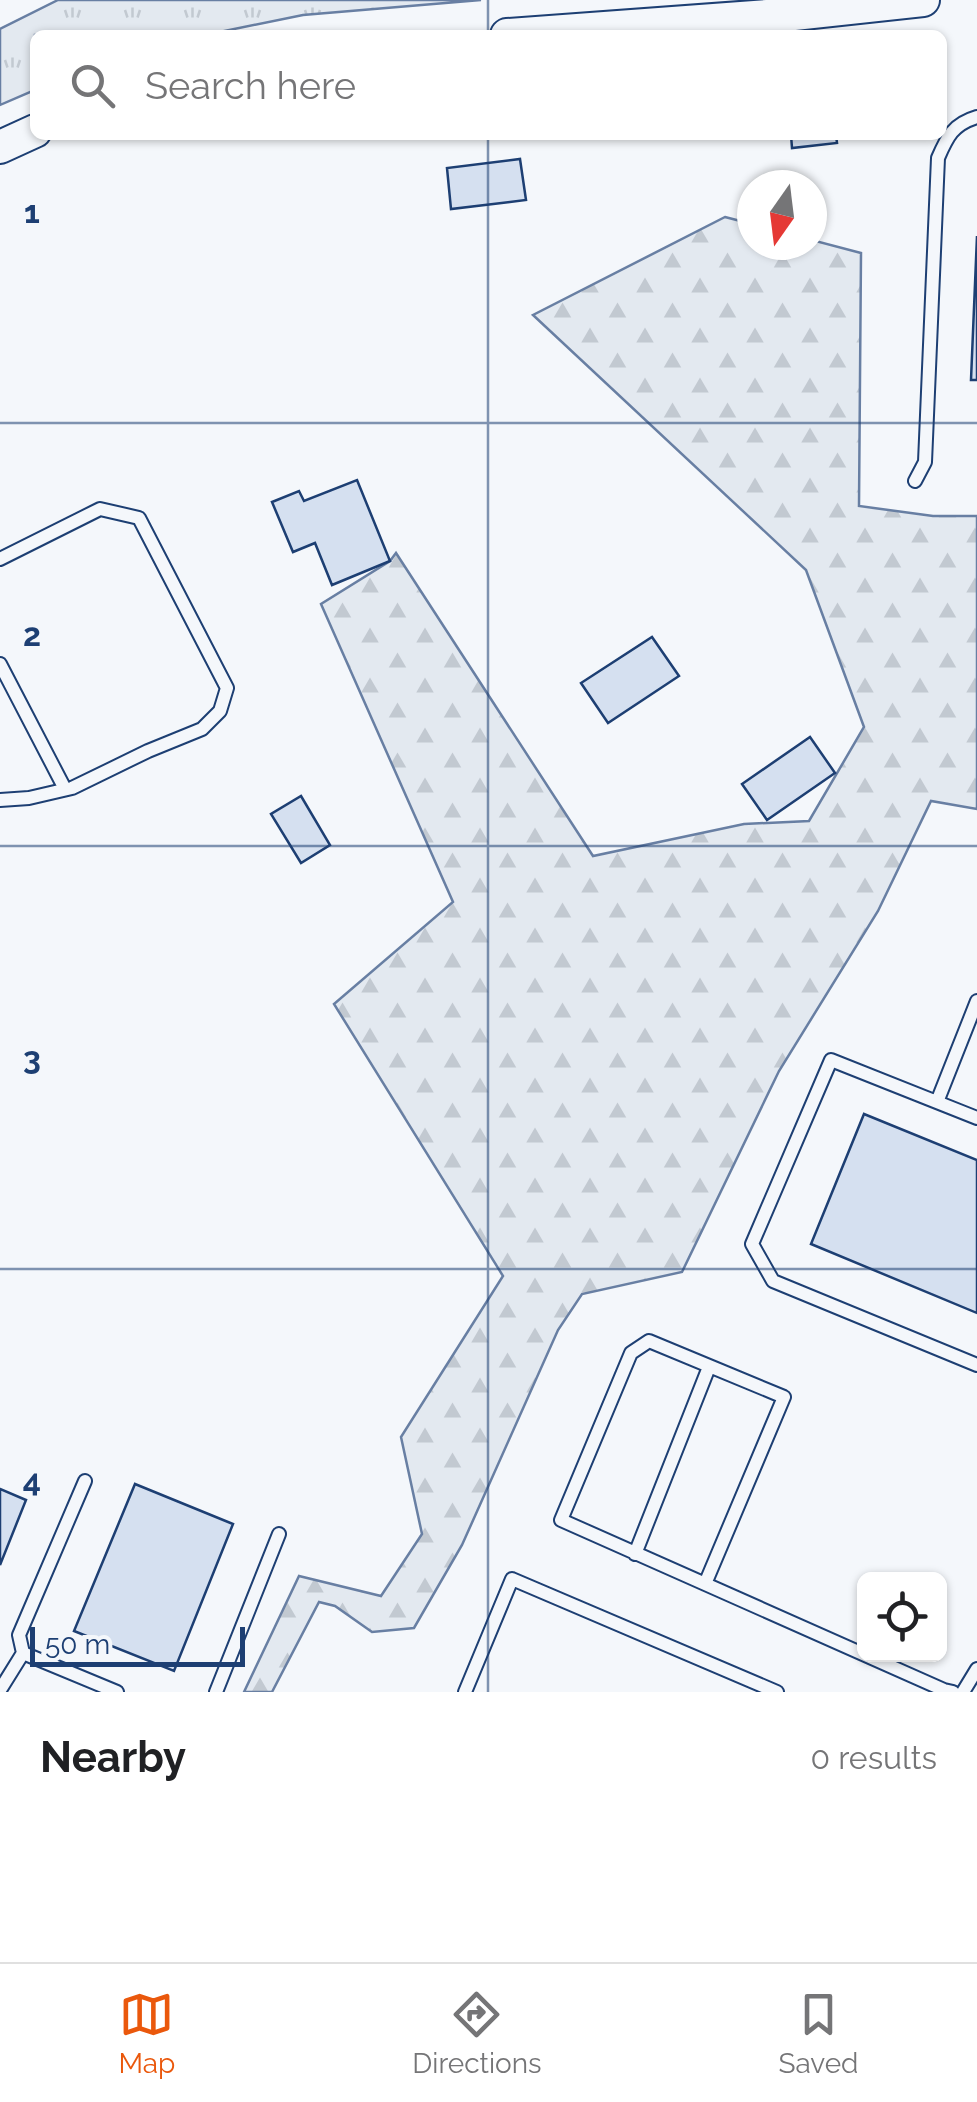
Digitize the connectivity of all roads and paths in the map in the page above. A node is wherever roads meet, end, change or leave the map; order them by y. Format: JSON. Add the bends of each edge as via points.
{"nodes":[{"id":1,"x":923,"y":0,"type":"edge"},
{"id":2,"x":575,"y":30,"type":"edge"},
{"id":3,"x":977,"y":118,"type":"edge"},
{"id":4,"x":30,"y":133,"type":"edge"},
{"id":5,"x":947,"y":138,"type":"edge"},
{"id":6,"x":946,"y":140,"type":"edge"},
{"id":7,"x":0,"y":147,"type":"edge"},
{"id":8,"x":915,"y":481,"type":"dead end"},
{"id":9,"x":0,"y":559,"type":"edge"},
{"id":10,"x":0,"y":664,"type":"edge"},
{"id":11,"x":65,"y":789,"type":"junction"},
{"id":12,"x":0,"y":800,"type":"edge"},
{"id":13,"x":977,"y":1001,"type":"edge"},
{"id":14,"x":938,"y":1102,"type":"junction"},
{"id":15,"x":977,"y":1118,"type":"edge"},
{"id":16,"x":977,"y":1365,"type":"edge"},
{"id":17,"x":709,"y":1366,"type":"junction"},
{"id":18,"x":85,"y":1481,"type":"dead end"},
{"id":19,"x":279,"y":1534,"type":"dead end"},
{"id":20,"x":634,"y":1554,"type":"junction"},
{"id":21,"x":704,"y":1584,"type":"junction"},
{"id":22,"x":23,"y":1653,"type":"junction"},
{"id":23,"x":977,"y":1669,"type":"edge"},
{"id":24,"x":0,"y":1690,"type":"edge"},
{"id":25,"x":117,"y":1692,"type":"edge"},
{"id":26,"x":216,"y":1692,"type":"edge"},
{"id":27,"x":465,"y":1692,"type":"edge"},
{"id":28,"x":777,"y":1692,"type":"edge"},
{"id":29,"x":953,"y":1692,"type":"edge"},
{"id":30,"x":963,"y":1692,"type":"edge"}],
"edges":[{"from":1,"to":2,"type":"street"},
{"from":3,"to":5,"type":"lane"},
{"from":4,"to":7,"type":"street"},
{"from":6,"to":8,"type":"lane","via":[[938,158],[925,462]]},
{"from":9,"to":11,"type":"lane","via":[[100,509],[139,518],[227,688],[220,711],[202,729]]},
{"from":10,"to":11,"type":"lane"},
{"from":11,"to":12,"type":"lane"},
{"from":13,"to":14,"type":"lane"},
{"from":14,"to":15,"type":"lane"},
{"from":14,"to":16,"type":"lane","via":[[831,1060],[752,1244],[773,1281]]},
{"from":17,"to":20,"type":"lane"},
{"from":17,"to":20,"type":"lane","via":[[649,1341],[631,1353],[561,1520]]},
{"from":17,"to":21,"type":"lane","via":[[784,1397]]},
{"from":18,"to":22,"type":"lane","via":[[20,1634]]},
{"from":19,"to":26,"type":"lane"},
{"from":20,"to":21,"type":"lane"},
{"from":21,"to":29,"type":"lane"},
{"from":22,"to":24,"type":"lane"},
{"from":22,"to":25,"type":"lane"},
{"from":23,"to":30,"type":"lane"},
{"from":27,"to":28,"type":"lane","via":[[512,1578]]}]}
